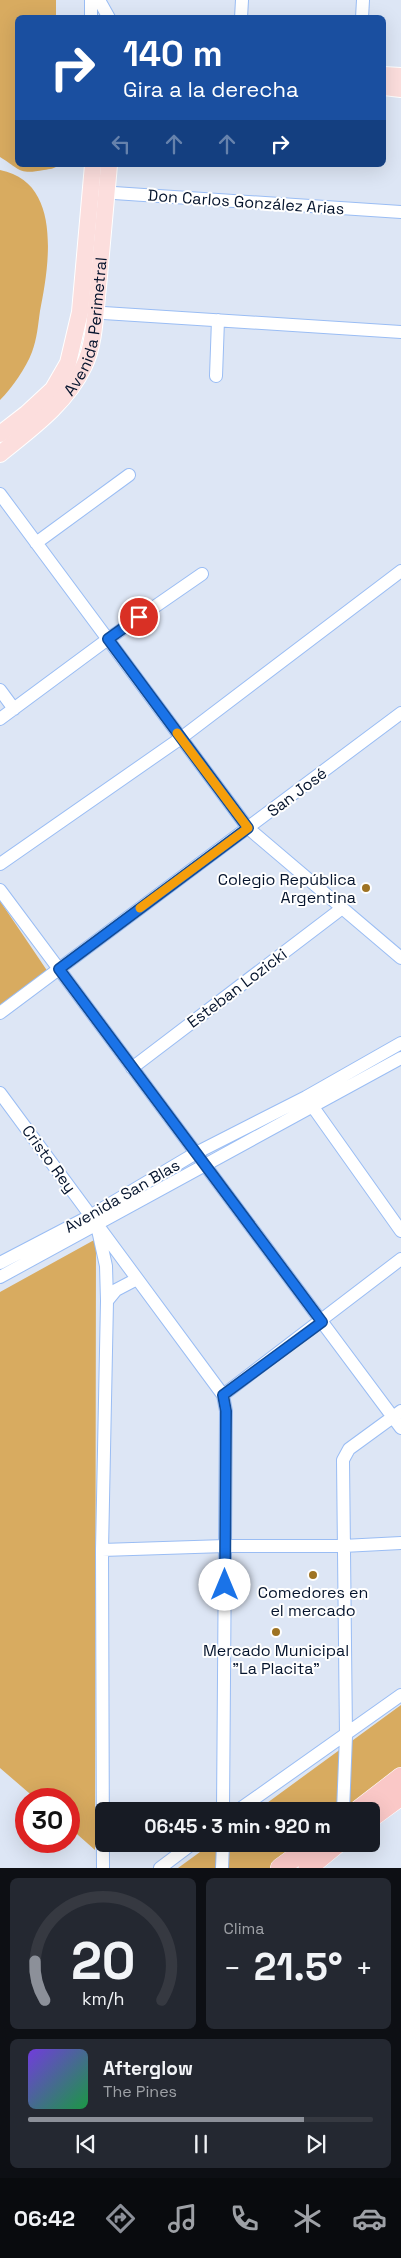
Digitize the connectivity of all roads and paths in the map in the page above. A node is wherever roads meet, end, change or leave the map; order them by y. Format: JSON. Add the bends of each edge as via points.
{"nodes":[{"id":1,"x":91,"y":0,"type":"edge"},
{"id":2,"x":99,"y":0,"type":"edge"},
{"id":3,"x":242,"y":0,"type":"edge"},
{"id":4,"x":363,"y":0,"type":"edge"},
{"id":5,"x":91,"y":15,"type":"edge"},
{"id":6,"x":107,"y":15,"type":"edge"},
{"id":7,"x":241,"y":15,"type":"edge"},
{"id":8,"x":362,"y":15,"type":"edge"},
{"id":9,"x":386,"y":75,"type":"edge"},
{"id":10,"x":401,"y":76,"type":"edge"},
{"id":11,"x":386,"y":87,"type":"edge"},
{"id":12,"x":401,"y":88,"type":"edge"},
{"id":13,"x":93,"y":167,"type":"edge"},
{"id":14,"x":108,"y":167,"type":"edge"},
{"id":15,"x":99,"y":192,"type":"junction"},
{"id":16,"x":401,"y":212,"type":"edge"},
{"id":17,"x":88,"y":312,"type":"junction"},
{"id":18,"x":218,"y":320,"type":"junction"},
{"id":19,"x":401,"y":332,"type":"edge"},
{"id":20,"x":216,"y":376,"type":"dead end"},
{"id":21,"x":0,"y":434,"type":"edge"},
{"id":22,"x":0,"y":454,"type":"edge"},
{"id":23,"x":129,"y":475,"type":"dead end"},
{"id":24,"x":0,"y":494,"type":"edge"},
{"id":25,"x":36,"y":543,"type":"junction"},
{"id":26,"x":401,"y":571,"type":"edge"},
{"id":27,"x":202,"y":574,"type":"dead end"},
{"id":28,"x":108,"y":639,"type":"junction"},
{"id":29,"x":0,"y":690,"type":"edge"},
{"id":30,"x":14,"y":709,"type":"junction"},
{"id":31,"x":401,"y":714,"type":"edge"},
{"id":32,"x":0,"y":719,"type":"edge"},
{"id":33,"x":180,"y":738,"type":"junction"},
{"id":34,"x":248,"y":828,"type":"junction"},
{"id":35,"x":0,"y":864,"type":"edge"},
{"id":36,"x":0,"y":890,"type":"edge"},
{"id":37,"x":341,"y":909,"type":"junction"},
{"id":38,"x":401,"y":958,"type":"edge"},
{"id":39,"x":59,"y":969,"type":"junction"},
{"id":40,"x":0,"y":1013,"type":"edge"},
{"id":41,"x":401,"y":1043,"type":"edge"},
{"id":42,"x":401,"y":1058,"type":"edge"},
{"id":43,"x":132,"y":1068,"type":"junction"},
{"id":44,"x":0,"y":1093,"type":"edge"},
{"id":45,"x":309,"y":1101,"type":"junction"},
{"id":46,"x":196,"y":1153,"type":"junction"},
{"id":47,"x":204,"y":1164,"type":"junction"},
{"id":48,"x":94,"y":1220,"type":"junction"},
{"id":49,"x":401,"y":1231,"type":"edge"},
{"id":50,"x":401,"y":1259,"type":"edge"},
{"id":51,"x":0,"y":1262,"type":"edge"},
{"id":52,"x":0,"y":1277,"type":"edge"},
{"id":53,"x":137,"y":1279,"type":"junction"},
{"id":54,"x":107,"y":1301,"type":"junction"},
{"id":55,"x":322,"y":1322,"type":"junction"},
{"id":56,"x":223,"y":1395,"type":"junction"},
{"id":57,"x":397,"y":1414,"type":"edge"},
{"id":58,"x":401,"y":1428,"type":"edge"},
{"id":59,"x":401,"y":1543,"type":"edge"},
{"id":60,"x":225,"y":1546,"type":"junction"},
{"id":61,"x":343,"y":1546,"type":"junction"},
{"id":62,"x":102,"y":1550,"type":"junction"},
{"id":63,"x":401,"y":1695,"type":"edge"},
{"id":64,"x":346,"y":1736,"type":"junction"},
{"id":65,"x":401,"y":1777,"type":"edge"},
{"id":66,"x":401,"y":1796,"type":"edge"},
{"id":67,"x":223,"y":1802,"type":"edge"},
{"id":68,"x":250,"y":1802,"type":"edge"},
{"id":69,"x":344,"y":1802,"type":"edge"},
{"id":70,"x":369,"y":1802,"type":"edge"},
{"id":71,"x":380,"y":1811,"type":"edge"},
{"id":72,"x":181,"y":1852,"type":"edge"},
{"id":73,"x":222,"y":1852,"type":"edge"},
{"id":74,"x":302,"y":1852,"type":"edge"},
{"id":75,"x":327,"y":1852,"type":"edge"},
{"id":76,"x":103,"y":1868,"type":"edge"},
{"id":77,"x":160,"y":1868,"type":"edge"},
{"id":78,"x":222,"y":1868,"type":"edge"},
{"id":79,"x":280,"y":1868,"type":"edge"},
{"id":80,"x":308,"y":1868,"type":"edge"}],
"edges":[{"from":1,"to":5,"type":"street"},
{"from":2,"to":6,"type":"street"},
{"from":3,"to":7,"type":"street"},
{"from":4,"to":8,"type":"street"},
{"from":9,"to":10,"type":"main road"},
{"from":11,"to":12,"type":"main road"},
{"from":13,"to":15,"type":"main road","name":"Avenida Perimetral"},
{"from":14,"to":15,"type":"main road","name":"Avenida Perimetral"},
{"from":15,"to":16,"type":"street","name":"Don Carlos González Arias"},
{"from":15,"to":17,"type":"main road","name":"Avenida Perimetral"},
{"from":17,"to":18,"type":"street"},
{"from":17,"to":21,"type":"main road","name":"Avenida Perimetral","via":[[68,363],[53,389]]},
{"from":17,"to":22,"type":"main road","name":"Avenida Perimetral","via":[[90,350],[71,388],[37,424]]},
{"from":18,"to":19,"type":"street"},
{"from":18,"to":20,"type":"street"},
{"from":23,"to":25,"type":"street"},
{"from":24,"to":25,"type":"street"},
{"from":25,"to":28,"type":"street"},
{"from":26,"to":33,"type":"street"},
{"from":27,"to":28,"type":"street"},
{"from":28,"to":30,"type":"street"},
{"from":28,"to":33,"type":"street"},
{"from":29,"to":30,"type":"street"},
{"from":30,"to":32,"type":"street"},
{"from":31,"to":34,"type":"street","name":"San José"},
{"from":33,"to":34,"type":"street"},
{"from":33,"to":35,"type":"street"},
{"from":34,"to":37,"type":"street"},
{"from":34,"to":39,"type":"street","name":"San José"},
{"from":36,"to":39,"type":"street"},
{"from":37,"to":38,"type":"street"},
{"from":37,"to":43,"type":"street","name":"Esteban Lozicki"},
{"from":39,"to":40,"type":"street","name":"San José"},
{"from":39,"to":43,"type":"street"},
{"from":41,"to":45,"type":"street","name":"Avenida San Blas"},
{"from":42,"to":45,"type":"street","name":"Avenida San Blas"},
{"from":43,"to":46,"type":"street"},
{"from":44,"to":48,"type":"street","name":"Cristo Rey"},
{"from":45,"to":46,"type":"street","name":"Avenida San Blas"},
{"from":45,"to":47,"type":"street","name":"Avenida San Blas"},
{"from":45,"to":49,"type":"street"},
{"from":46,"to":47,"type":"street"},
{"from":46,"to":48,"type":"street","name":"Avenida San Blas"},
{"from":47,"to":48,"type":"street","name":"Avenida San Blas"},
{"from":47,"to":55,"type":"street"},
{"from":48,"to":51,"type":"street","name":"Avenida San Blas"},
{"from":48,"to":52,"type":"street","name":"Avenida San Blas"},
{"from":48,"to":53,"type":"street","name":"Cristo Rey"},
{"from":48,"to":54,"type":"street","via":[[106,1266]]},
{"from":50,"to":55,"type":"street"},
{"from":53,"to":54,"type":"street","via":[[116,1290]]},
{"from":53,"to":56,"type":"street","name":"Cristo Rey"},
{"from":54,"to":62,"type":"street"},
{"from":55,"to":56,"type":"street"},
{"from":55,"to":57,"type":"street"},
{"from":56,"to":60,"type":"street","via":[[226,1411]]},
{"from":57,"to":58,"type":"street"},
{"from":57,"to":61,"type":"street","via":[[349,1449],[343,1460]]},
{"from":59,"to":61,"type":"street"},
{"from":60,"to":61,"type":"street"},
{"from":60,"to":62,"type":"street"},
{"from":60,"to":67,"type":"street"},
{"from":61,"to":64,"type":"street"},
{"from":62,"to":76,"type":"street"},
{"from":63,"to":64,"type":"street"},
{"from":64,"to":68,"type":"street"},
{"from":64,"to":69,"type":"street"},
{"from":65,"to":70,"type":"highway"},
{"from":66,"to":71,"type":"highway"},
{"from":72,"to":77,"type":"street"},
{"from":73,"to":78,"type":"street"},
{"from":74,"to":79,"type":"highway"},
{"from":75,"to":80,"type":"highway"}]}
